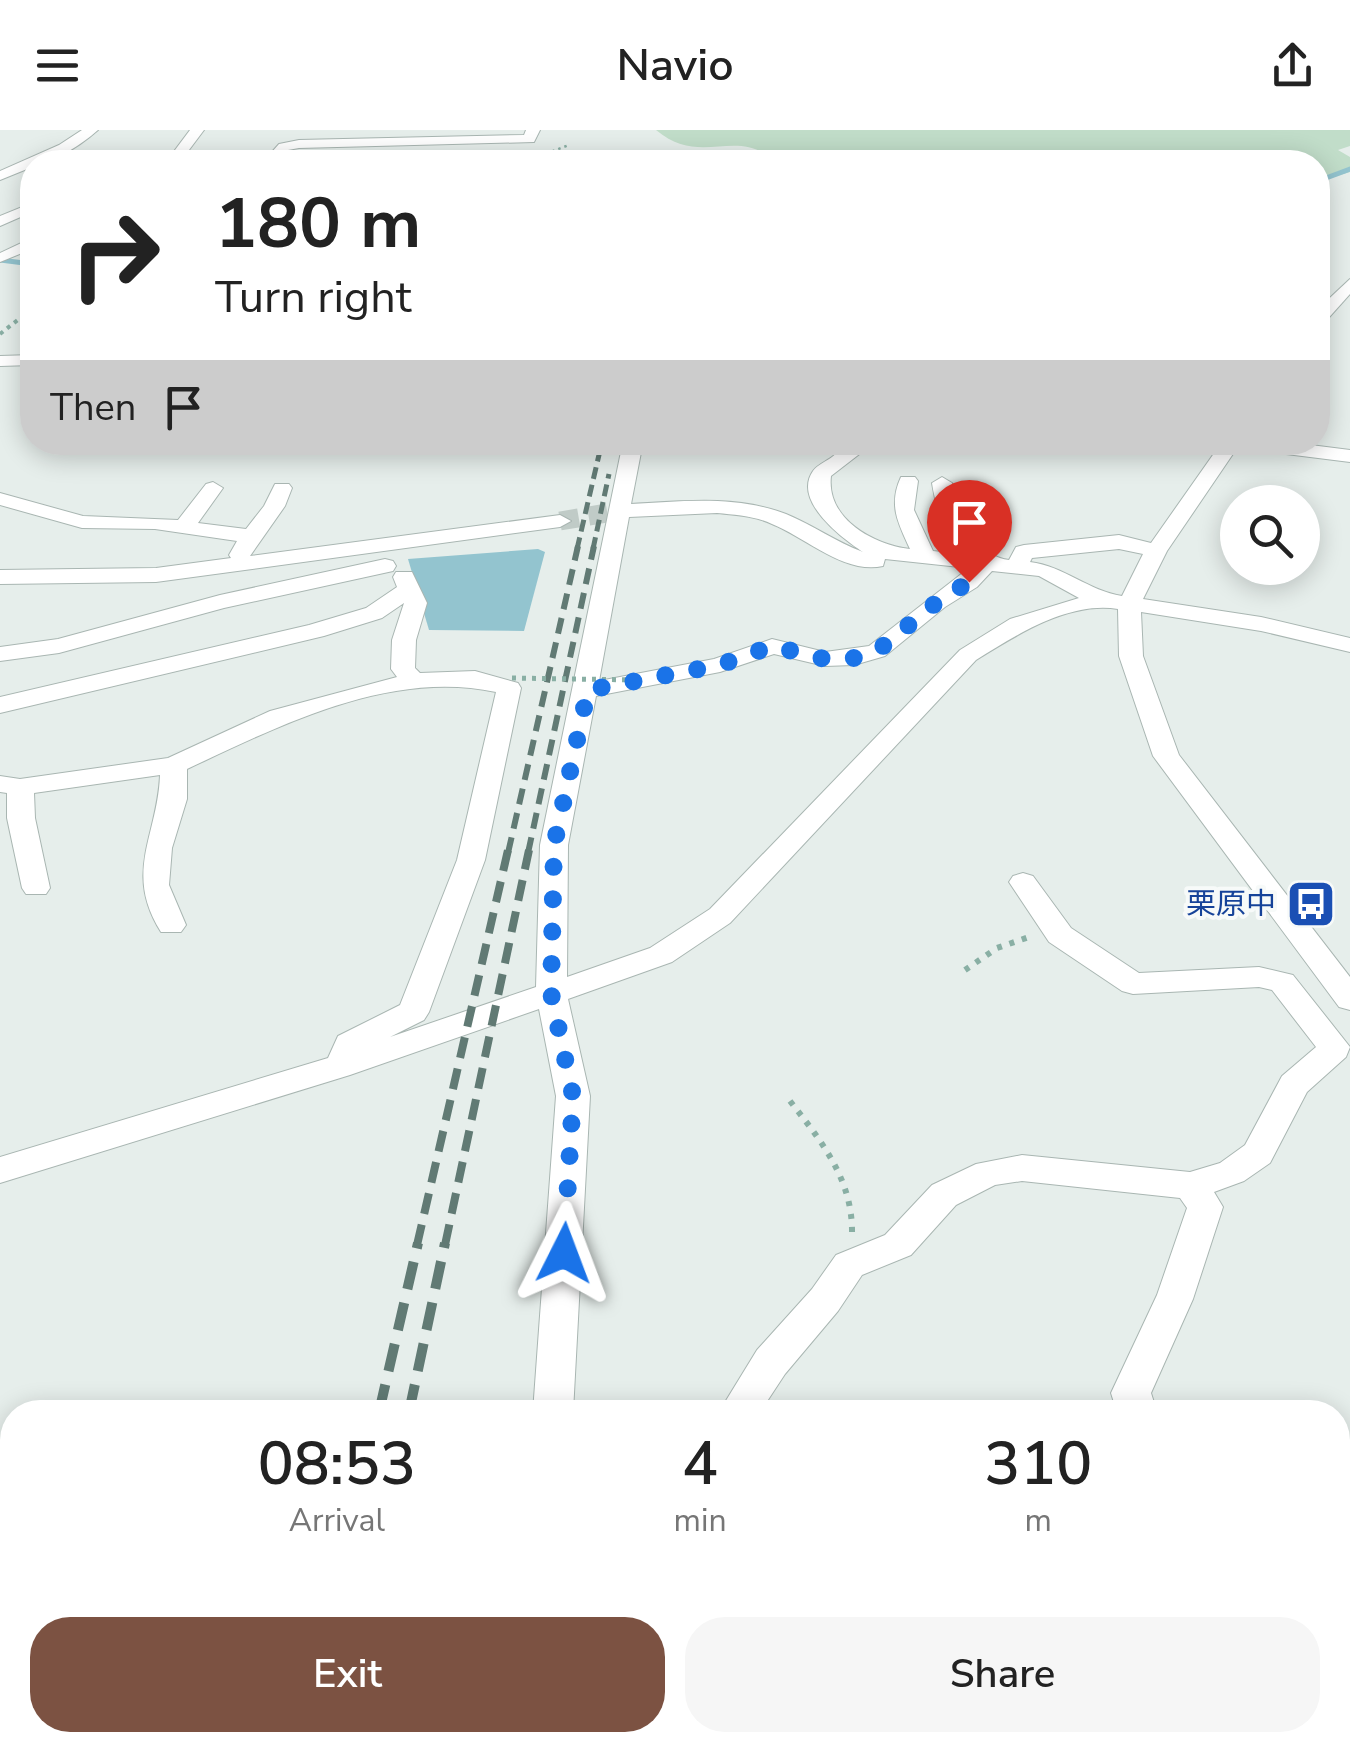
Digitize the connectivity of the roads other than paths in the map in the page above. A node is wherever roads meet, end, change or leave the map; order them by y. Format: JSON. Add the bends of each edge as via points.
{"nodes":[{"id":1,"x":91,"y":130,"type":"edge"},
{"id":2,"x":197,"y":130,"type":"edge"},
{"id":3,"x":532,"y":130,"type":"edge"},
{"id":4,"x":59,"y":150,"type":"edge"},
{"id":5,"x":181,"y":150,"type":"edge"},
{"id":6,"x":282,"y":150,"type":"edge"},
{"id":7,"x":1350,"y":284,"type":"edge"},
{"id":8,"x":1330,"y":306,"type":"edge"},
{"id":9,"x":631,"y":455,"type":"edge"},
{"id":10,"x":848,"y":455,"type":"edge"},
{"id":11,"x":1224,"y":455,"type":"edge"},
{"id":12,"x":908,"y":481,"type":"dead end"},
{"id":13,"x":942,"y":484,"type":"dead end"},
{"id":14,"x":213,"y":488,"type":"dead end"},
{"id":15,"x":282,"y":488,"type":"dead end"},
{"id":16,"x":0,"y":499,"type":"edge"},
{"id":17,"x":619,"y":510,"type":"junction"},
{"id":18,"x":560,"y":521,"type":"tunnel mouth"},
{"id":19,"x":184,"y":527,"type":"junction"},
{"id":20,"x":248,"y":536,"type":"junction"},
{"id":21,"x":1156,"y":551,"type":"junction"},
{"id":22,"x":398,"y":554,"type":"junction"},
{"id":23,"x":930,"y":557,"type":"junction"},
{"id":24,"x":988,"y":562,"type":"junction"},
{"id":25,"x":239,"y":564,"type":"junction"},
{"id":26,"x":1018,"y":565,"type":"junction"},
{"id":27,"x":0,"y":577,"type":"edge"},
{"id":28,"x":410,"y":588,"type":"junction"},
{"id":29,"x":1099,"y":599,"type":"junction"},
{"id":30,"x":1130,"y":604,"type":"junction"},
{"id":31,"x":118,"y":632,"type":"junction"},
{"id":32,"x":1350,"y":646,"type":"edge"},
{"id":33,"x":0,"y":654,"type":"edge"},
{"id":34,"x":135,"y":674,"type":"junction"},
{"id":35,"x":414,"y":681,"type":"junction"},
{"id":36,"x":588,"y":690,"type":"junction"},
{"id":37,"x":0,"y":706,"type":"edge"},
{"id":38,"x":174,"y":766,"type":"junction"},
{"id":39,"x":10,"y":786,"type":"edge"},
{"id":40,"x":11,"y":821,"type":"edge"},
{"id":41,"x":1023,"y":882,"type":"dead end"},
{"id":42,"x":36,"y":888,"type":"dead end"},
{"id":43,"x":171,"y":925,"type":"dead end"},
{"id":44,"x":551,"y":993,"type":"junction"},
{"id":45,"x":1350,"y":999,"type":"edge"},
{"id":46,"x":1350,"y":1012,"type":"edge"},
{"id":47,"x":1316,"y":1025,"type":"junction"},
{"id":48,"x":338,"y":1067,"type":"junction"},
{"id":49,"x":0,"y":1170,"type":"edge"},
{"id":50,"x":1192,"y":1186,"type":"junction"},
{"id":51,"x":555,"y":1400,"type":"edge"},
{"id":52,"x":747,"y":1400,"type":"edge"},
{"id":53,"x":1133,"y":1400,"type":"edge"}],
"edges":[{"from":1,"to":4,"type":"street"},
{"from":2,"to":5,"type":"street"},
{"from":3,"to":6,"type":"street","via":[[529,139],[299,144]]},
{"from":7,"to":8,"type":"street"},
{"from":9,"to":17,"type":"street"},
{"from":10,"to":23,"type":"street","via":[[821,474],[821,495],[834,517],[878,552]]},
{"from":11,"to":21,"type":"street"},
{"from":12,"to":23,"type":"street","via":[[903,510]]},
{"from":13,"to":24,"type":"street","via":[[949,515]]},
{"from":14,"to":19,"type":"street"},
{"from":15,"to":20,"type":"street","via":[[278,504]]},
{"from":16,"to":19,"type":"street","via":[[82,522]]},
{"from":17,"to":23,"type":"street","via":[[733,508],[776,518],[870,561],[935,563]]},
{"from":17,"to":36,"type":"street"},
{"from":18,"to":22,"type":"street"},
{"from":19,"to":20,"type":"street"},
{"from":20,"to":25,"type":"street"},
{"from":21,"to":26,"type":"street","via":[[1119,542],[1024,552]]},
{"from":21,"to":30,"type":"street"},
{"from":22,"to":25,"type":"street"},
{"from":22,"to":28,"type":"street"},
{"from":22,"to":31,"type":"street"},
{"from":23,"to":24,"type":"street"},
{"from":24,"to":26,"type":"street"},
{"from":24,"to":36,"type":"street","via":[[877,651],[825,659],[772,646],[720,665]]},
{"from":25,"to":27,"type":"street","via":[[156,575]]},
{"from":26,"to":29,"type":"street","via":[[1071,581]]},
{"from":28,"to":34,"type":"street","via":[[374,613]]},
{"from":28,"to":35,"type":"street","via":[[416,602],[403,669]]},
{"from":29,"to":30,"type":"street"},
{"from":29,"to":44,"type":"street","via":[[1018,624],[968,655],[720,916],[660,955]]},
{"from":30,"to":32,"type":"street"},
{"from":30,"to":45,"type":"street","via":[[1132,656],[1166,756]]},
{"from":31,"to":33,"type":"street"},
{"from":31,"to":34,"type":"street"},
{"from":34,"to":37,"type":"street"},
{"from":35,"to":38,"type":"street","via":[[279,716]]},
{"from":35,"to":48,"type":"street","via":[[469,678],[509,688],[471,860],[413,1012],[349,1044]]},
{"from":36,"to":44,"type":"street","via":[[554,845]]},
{"from":38,"to":39,"type":"street"},
{"from":38,"to":43,"type":"street","via":[[155,885]]},
{"from":39,"to":40,"type":"street"},
{"from":40,"to":42,"type":"street"},
{"from":41,"to":47,"type":"street","via":[[1060,935],[1133,984],[1259,977],[1282,982]]},
{"from":44,"to":48,"type":"street"},
{"from":44,"to":51,"type":"street","via":[[573,1096]]},
{"from":46,"to":47,"type":"street"},
{"from":47,"to":50,"type":"street","via":[[1335,1049],[1294,1084],[1258,1154]]},
{"from":48,"to":49,"type":"street"},
{"from":50,"to":52,"type":"street","via":[[1022,1168],[988,1173],[944,1195],[898,1245],[848,1265]]},
{"from":50,"to":53,"type":"street","via":[[1205,1206]]}]}
